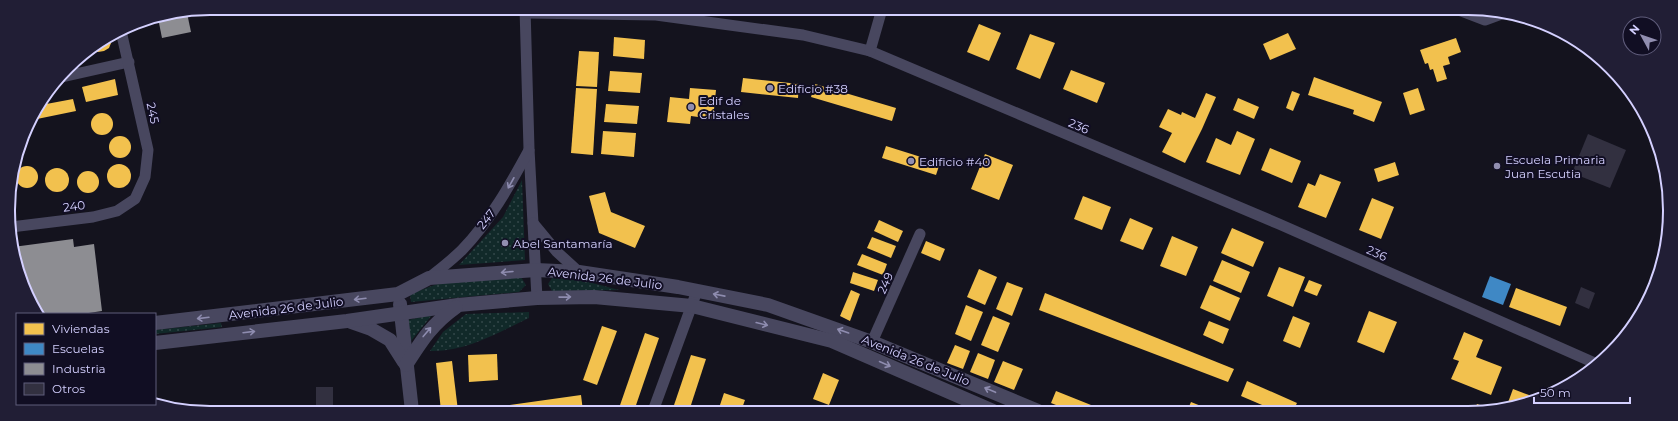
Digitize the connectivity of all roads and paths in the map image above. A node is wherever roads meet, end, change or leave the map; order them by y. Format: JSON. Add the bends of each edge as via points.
{"nodes":[{"id":1,"x":526,"y":15,"type":"edge"},
{"id":2,"x":656,"y":15,"type":"edge"},
{"id":3,"x":880,"y":15,"type":"edge"},
{"id":4,"x":1472,"y":15,"type":"edge"},
{"id":5,"x":1493,"y":17,"type":"edge"},
{"id":6,"x":122,"y":36,"type":"edge"},
{"id":7,"x":870,"y":51,"type":"junction"},
{"id":8,"x":129,"y":62,"type":"junction"},
{"id":9,"x":69,"y":75,"type":"edge"},
{"id":10,"x":530,"y":149,"type":"junction"},
{"id":11,"x":135,"y":199,"type":"joint"},
{"id":12,"x":533,"y":223,"type":"junction"},
{"id":13,"x":16,"y":226,"type":"edge"},
{"id":14,"x":920,"y":234,"type":"dead end"},
{"id":15,"x":536,"y":270,"type":"junction"},
{"id":16,"x":579,"y":272,"type":"junction"},
{"id":17,"x":429,"y":278,"type":"junction"},
{"id":18,"x":697,"y":291,"type":"junction"},
{"id":19,"x":398,"y":294,"type":"junction"},
{"id":20,"x":538,"y":298,"type":"junction"},
{"id":21,"x":458,"y":305,"type":"junction"},
{"id":22,"x":692,"y":306,"type":"junction"},
{"id":23,"x":401,"y":313,"type":"junction"},
{"id":24,"x":347,"y":321,"type":"junction"},
{"id":25,"x":156,"y":323,"type":"edge"},
{"id":26,"x":872,"y":342,"type":"junction"},
{"id":27,"x":156,"y":343,"type":"edge"},
{"id":28,"x":1591,"y":362,"type":"edge"},
{"id":29,"x":406,"y":365,"type":"junction"},
{"id":30,"x":411,"y":406,"type":"edge"},
{"id":31,"x":655,"y":406,"type":"edge"},
{"id":32,"x":982,"y":406,"type":"edge"},
{"id":33,"x":1026,"y":406,"type":"edge"}],
"edges":[{"from":1,"to":10,"type":"street"},
{"from":2,"to":7,"type":"street","name":"236","via":[[803,35]]},
{"from":3,"to":7,"type":"street"},
{"from":4,"to":5,"type":"street","via":[[1485,20]]},
{"from":6,"to":8,"type":"street","name":"245"},
{"from":7,"to":28,"type":"street","name":"236","via":[[1279,224]]},
{"from":8,"to":9,"type":"street"},
{"from":8,"to":11,"type":"street","name":"245","via":[[148,150],[145,177]]},
{"from":10,"to":12,"type":"street"},
{"from":10,"to":17,"type":"street","name":"247","one_way":true,"via":[[503,197],[483,225],[462,250]]},
{"from":11,"to":13,"type":"street","name":"240","via":[[117,211],[93,217]]},
{"from":12,"to":15,"type":"street"},
{"from":12,"to":16,"type":"street","via":[[557,252]]},
{"from":14,"to":26,"type":"street","name":"249"},
{"from":15,"to":16,"type":"street","name":"Avenida 26 de Julio"},
{"from":15,"to":17,"type":"street","name":"Avenida 26 de Julio","one_way":true},
{"from":15,"to":20,"type":"street"},
{"from":16,"to":18,"type":"street","name":"Avenida 26 de Julio"},
{"from":17,"to":19,"type":"street","name":"Avenida 26 de Julio"},
{"from":18,"to":22,"type":"street"},
{"from":26,"to":18,"type":"street","name":"Avenida 26 de Julio","one_way":true,"via":[[768,305]]},
{"from":19,"to":23,"type":"street"},
{"from":19,"to":25,"type":"street","name":"Avenida 26 de Julio","one_way":true},
{"from":20,"to":21,"type":"street","name":"Avenida 26 de Julio"},
{"from":20,"to":22,"type":"street","name":"Avenida 26 de Julio","one_way":true,"via":[[594,297]]},
{"from":21,"to":23,"type":"street","name":"Avenida 26 de Julio"},
{"from":29,"to":21,"type":"street","one_way":true,"via":[[425,334],[440,318]]},
{"from":22,"to":31,"type":"street"},
{"from":22,"to":32,"type":"street","name":"Avenida 26 de Julio","one_way":true,"via":[[832,341]]},
{"from":23,"to":24,"type":"street","name":"Avenida 26 de Julio"},
{"from":23,"to":29,"type":"street"},
{"from":27,"to":24,"type":"street","name":"Avenida 26 de Julio","one_way":true},
{"from":24,"to":29,"type":"street","via":[[371,329],[390,340]]},
{"from":33,"to":26,"type":"street","name":"Avenida 26 de Julio","one_way":true},
{"from":29,"to":30,"type":"street"}]}
